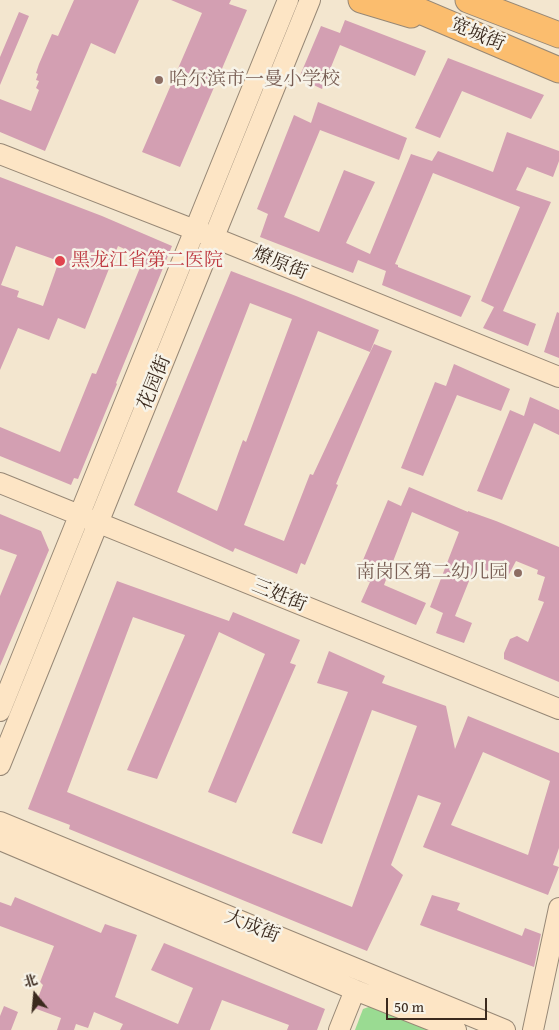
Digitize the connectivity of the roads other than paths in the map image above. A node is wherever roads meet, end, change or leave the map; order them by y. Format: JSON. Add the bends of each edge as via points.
{"nodes":[{"id":1,"x":288,"y":0,"type":"edge"},
{"id":2,"x":310,"y":0,"type":"edge"},
{"id":3,"x":360,"y":0,"type":"edge"},
{"id":4,"x":394,"y":0,"type":"edge"},
{"id":5,"x":468,"y":0,"type":"edge"},
{"id":6,"x":482,"y":4,"type":"edge"},
{"id":7,"x":476,"y":35,"type":"junction"},
{"id":8,"x":559,"y":36,"type":"edge"},
{"id":9,"x":559,"y":70,"type":"edge"},
{"id":10,"x":0,"y":154,"type":"edge"},
{"id":11,"x":194,"y":230,"type":"junction"},
{"id":12,"x":214,"y":238,"type":"junction"},
{"id":13,"x":559,"y":376,"type":"edge"},
{"id":14,"x":0,"y":483,"type":"edge"},
{"id":15,"x":79,"y":515,"type":"junction"},
{"id":16,"x":98,"y":523,"type":"junction"},
{"id":17,"x":559,"y":709,"type":"edge"},
{"id":18,"x":0,"y":711,"type":"edge"},
{"id":19,"x":0,"y":765,"type":"edge"},
{"id":20,"x":0,"y":822,"type":"edge"},
{"id":21,"x":0,"y":840,"type":"edge"},
{"id":22,"x":559,"y":908,"type":"edge"},
{"id":23,"x":355,"y":990,"type":"junction"},
{"id":24,"x":339,"y":1030,"type":"edge"},
{"id":25,"x":456,"y":1030,"type":"edge"},
{"id":26,"x":505,"y":1030,"type":"edge"},
{"id":27,"x":533,"y":1030,"type":"edge"}],
"edges":[{"from":1,"to":11,"type":"main road","name":"花园街"},
{"from":2,"to":12,"type":"main road","name":"花园街"},
{"from":3,"to":7,"type":"highway"},
{"from":4,"to":7,"type":"highway","name":"宽城街"},
{"from":5,"to":6,"type":"highway","name":"宽城街"},
{"from":6,"to":8,"type":"highway","name":"宽城街"},
{"from":7,"to":9,"type":"highway","name":"宽城街"},
{"from":10,"to":11,"type":"main road","name":"燎原街"},
{"from":11,"to":12,"type":"main road","name":"燎原街"},
{"from":11,"to":15,"type":"main road","name":"花园街"},
{"from":12,"to":13,"type":"main road","name":"燎原街"},
{"from":12,"to":16,"type":"main road","name":"花园街"},
{"from":14,"to":15,"type":"main road","name":"三姓街"},
{"from":15,"to":16,"type":"main road","name":"三姓街"},
{"from":15,"to":18,"type":"main road","name":"花园街"},
{"from":16,"to":17,"type":"main road","name":"三姓街"},
{"from":16,"to":19,"type":"main road","name":"花园街"},
{"from":20,"to":26,"type":"main road","name":"大成街"},
{"from":21,"to":23,"type":"main road","name":"大成街"},
{"from":22,"to":27,"type":"main road"},
{"from":23,"to":24,"type":"main road"},
{"from":23,"to":25,"type":"main road","name":"大成街"}]}
